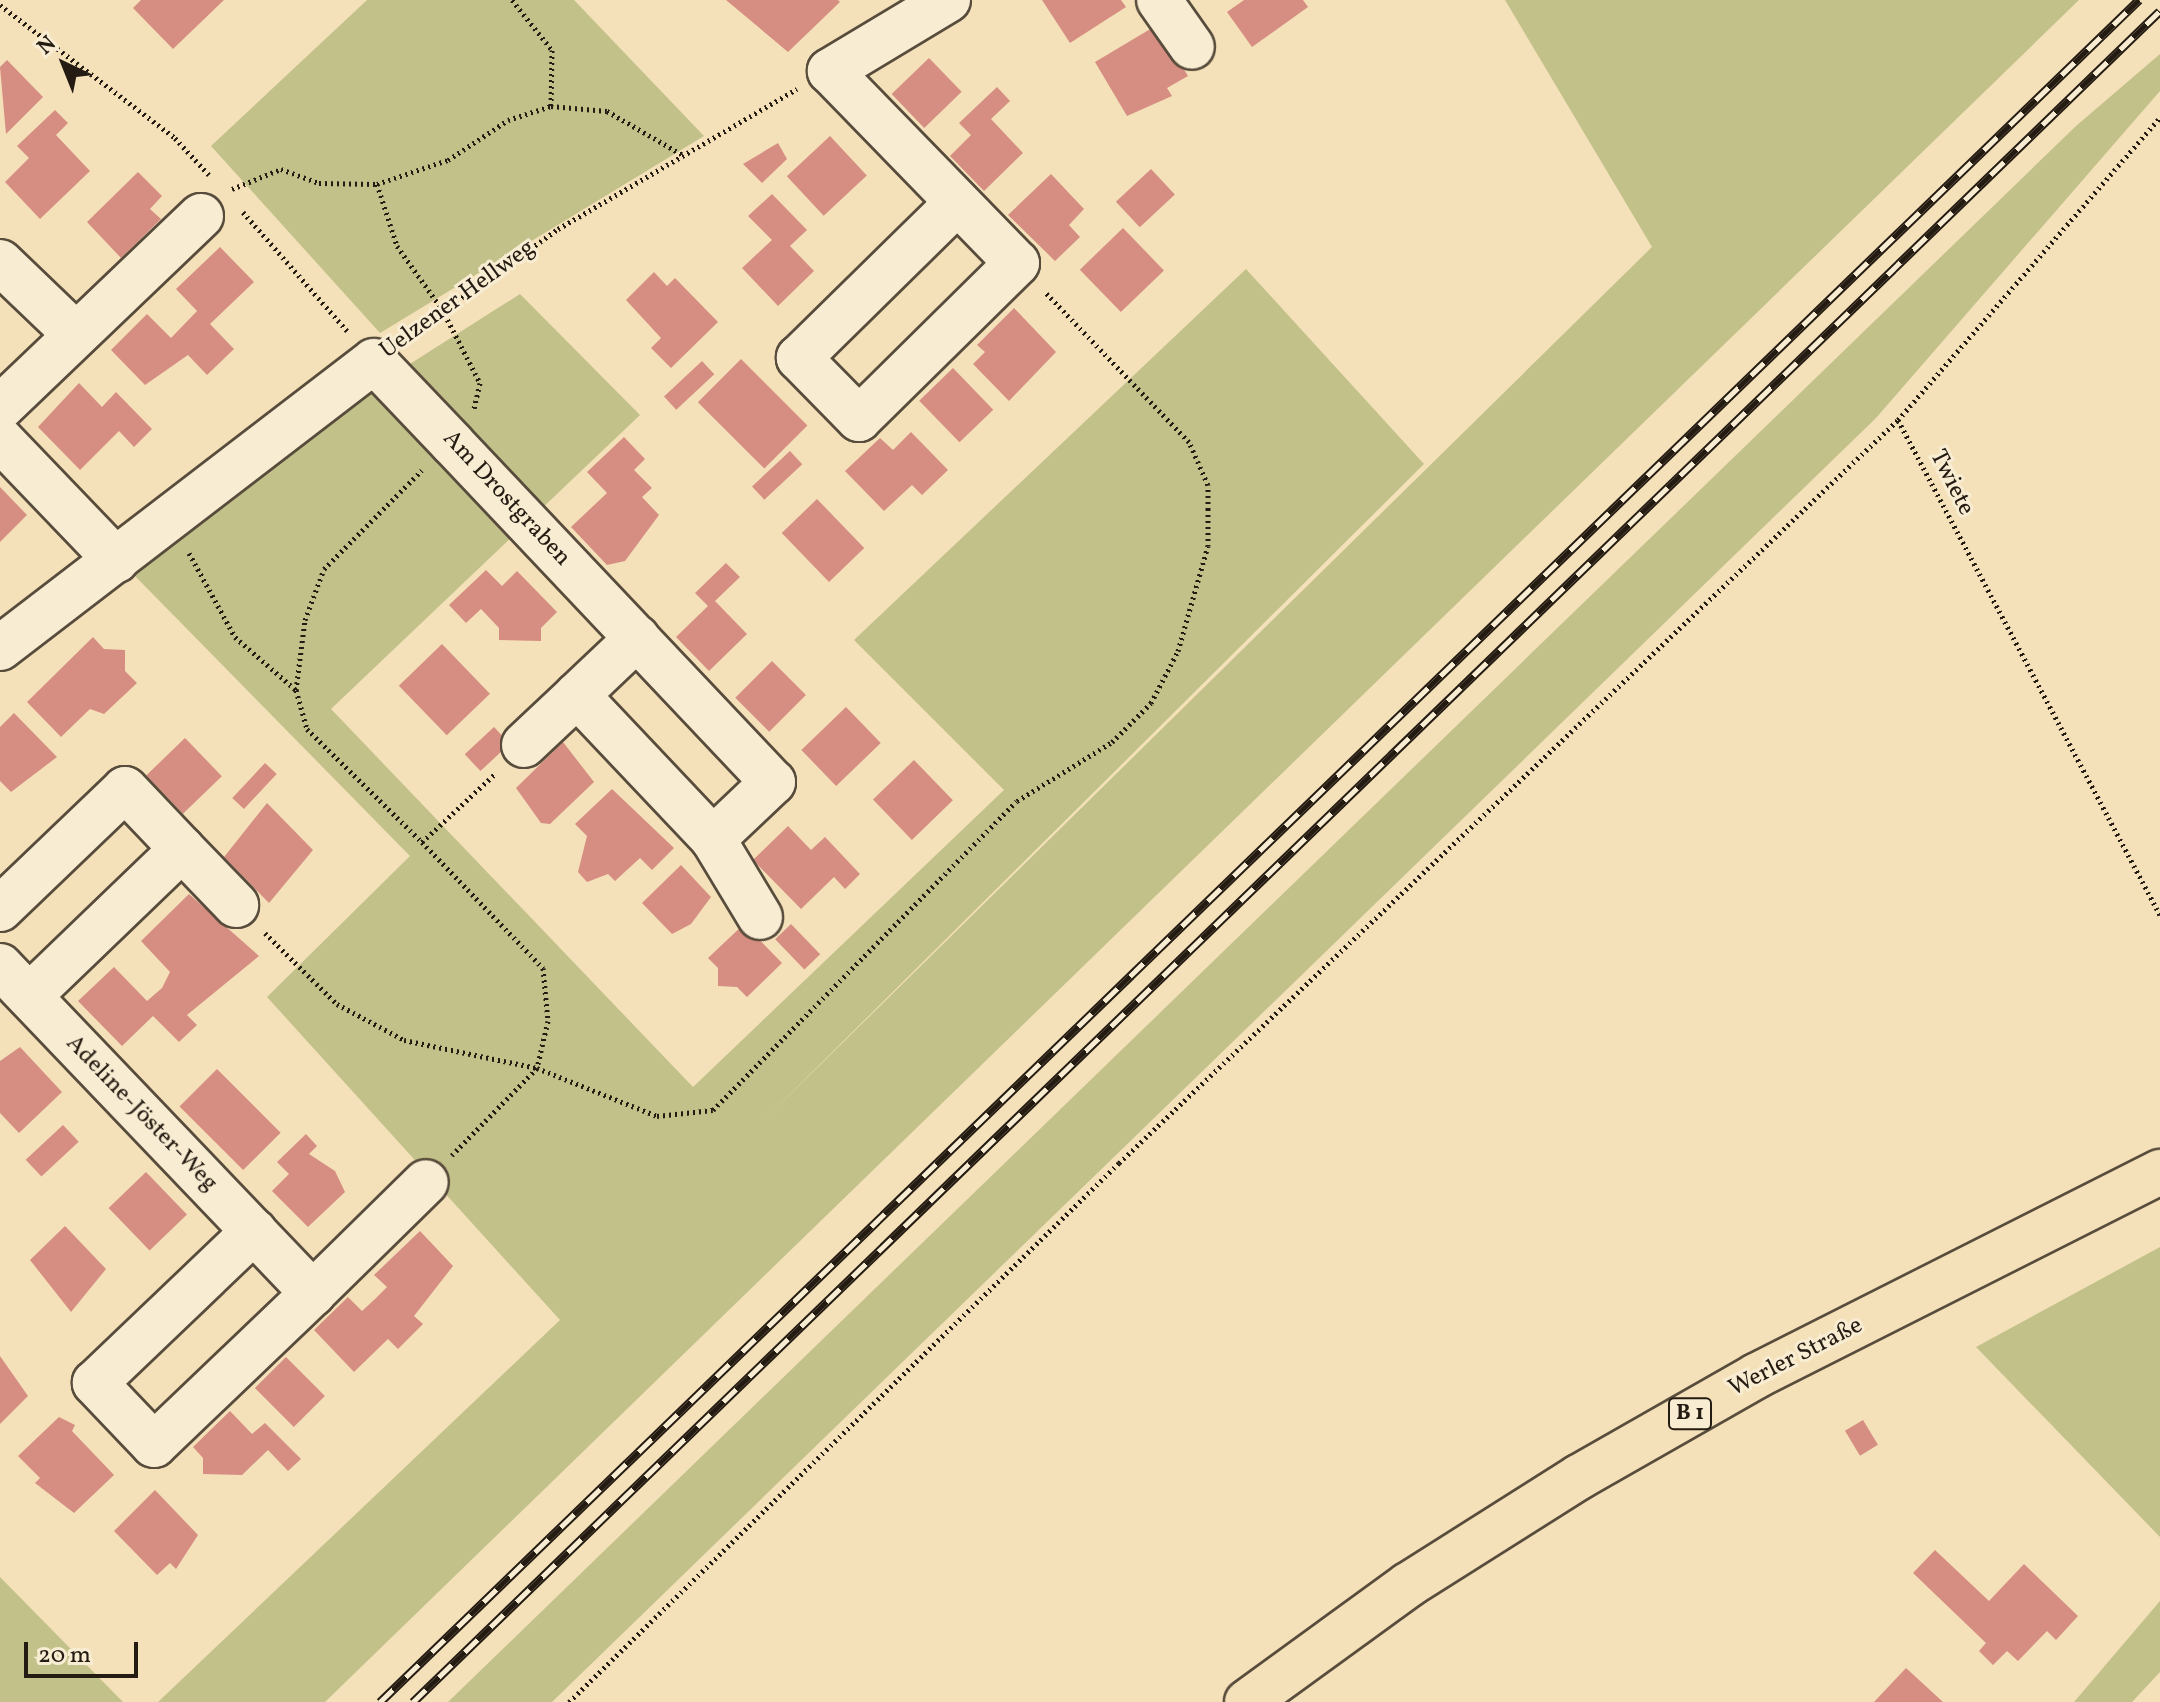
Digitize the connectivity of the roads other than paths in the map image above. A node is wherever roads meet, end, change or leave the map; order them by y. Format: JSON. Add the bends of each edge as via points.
{"nodes":[{"id":1,"x":1159,"y":0,"type":"edge"},
{"id":2,"x":918,"y":7,"type":"edge"},
{"id":3,"x":1192,"y":47,"type":"dead end"},
{"id":4,"x":957,"y":203,"type":"junction"},
{"id":5,"x":214,"y":204,"type":"road end"},
{"id":6,"x":6,"y":280,"type":"edge"},
{"id":7,"x":76,"y":335,"type":"junction"},
{"id":8,"x":374,"y":361,"type":"joint"},
{"id":9,"x":0,"y":408,"type":"edge"},
{"id":10,"x":0,"y":439,"type":"edge"},
{"id":11,"x":116,"y":560,"type":"junction"},
{"id":12,"x":637,"y":638,"type":"junction"},
{"id":13,"x":0,"y":648,"type":"edge"},
{"id":14,"x":577,"y":695,"type":"junction"},
{"id":15,"x":524,"y":745,"type":"road end"},
{"id":16,"x":713,"y":839,"type":"junction"},
{"id":17,"x":182,"y":849,"type":"junction"},
{"id":18,"x":236,"y":905,"type":"road end"},
{"id":19,"x":0,"y":909,"type":"edge"},
{"id":20,"x":760,"y":917,"type":"dead end"},
{"id":21,"x":14,"y":981,"type":"edge"},
{"id":22,"x":2160,"y":1172,"type":"edge"},
{"id":23,"x":426,"y":1182,"type":"road end"},
{"id":24,"x":254,"y":1231,"type":"junction"},
{"id":25,"x":313,"y":1293,"type":"junction"},
{"id":26,"x":1247,"y":1702,"type":"edge"}],
"edges":[{"from":1,"to":3,"type":"street"},
{"from":2,"to":4,"type":"street","via":[[830,71]]},
{"from":4,"to":4,"type":"street","via":[[799,358],[859,419],[1017,263]]},
{"from":5,"to":7,"type":"street"},
{"from":6,"to":7,"type":"street"},
{"from":7,"to":9,"type":"street"},
{"from":8,"to":11,"type":"street","name":"Uelzener Hellweg"},
{"from":8,"to":12,"type":"street","name":"Am Drostgraben"},
{"from":10,"to":11,"type":"street"},
{"from":11,"to":13,"type":"street","name":"Uelzener Hellweg"},
{"from":12,"to":14,"type":"street"},
{"from":12,"to":16,"type":"street","name":"Am Drostgraben","via":[[773,782]]},
{"from":14,"to":15,"type":"street"},
{"from":14,"to":16,"type":"street"},
{"from":16,"to":20,"type":"street"},
{"from":17,"to":18,"type":"street"},
{"from":17,"to":19,"type":"street","via":[[125,789]]},
{"from":17,"to":21,"type":"street","name":"Adeline-Jöster-Weg"},
{"from":21,"to":24,"type":"street","name":"Adeline-Jöster-Weg"},
{"from":22,"to":26,"type":"main road","name":"Werler Straße","number":"B 1","via":[[1756,1376],[1579,1477],[1408,1585]]},
{"from":23,"to":25,"type":"street"},
{"from":24,"to":25,"type":"street","name":"Adeline-Jöster-Weg"},
{"from":24,"to":25,"type":"street","via":[[95,1383],[124,1414],[154,1445]]}]}
